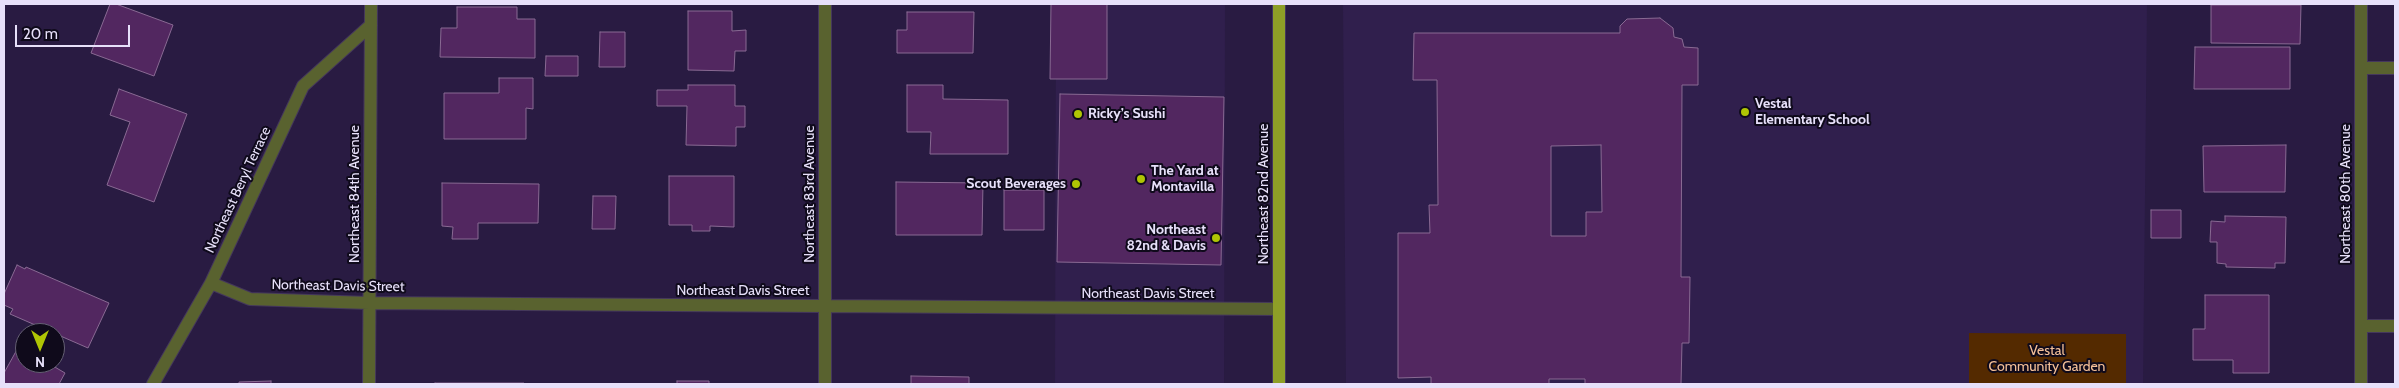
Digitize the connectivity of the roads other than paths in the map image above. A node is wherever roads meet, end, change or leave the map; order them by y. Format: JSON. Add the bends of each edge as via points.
{"nodes":[{"id":1,"x":371,"y":4,"type":"edge"},
{"id":2,"x":825,"y":4,"type":"edge"},
{"id":3,"x":1279,"y":4,"type":"edge"},
{"id":4,"x":2362,"y":4,"type":"edge"},
{"id":5,"x":371,"y":25,"type":"junction"},
{"id":6,"x":2362,"y":68,"type":"junction"},
{"id":7,"x":2395,"y":68,"type":"edge"},
{"id":8,"x":210,"y":283,"type":"junction"},
{"id":9,"x":369,"y":303,"type":"junction"},
{"id":10,"x":825,"y":307,"type":"junction"},
{"id":11,"x":1279,"y":309,"type":"junction"},
{"id":12,"x":2362,"y":326,"type":"junction"},
{"id":13,"x":2395,"y":326,"type":"edge"},
{"id":14,"x":153,"y":384,"type":"edge"},
{"id":15,"x":369,"y":384,"type":"edge"},
{"id":16,"x":825,"y":384,"type":"edge"},
{"id":17,"x":1279,"y":384,"type":"edge"},
{"id":18,"x":2362,"y":384,"type":"edge"}],
"edges":[{"from":1,"to":5,"type":"street","name":"Northeast 84th Avenue"},
{"from":2,"to":10,"type":"street","name":"Northeast 83rd Avenue"},
{"from":3,"to":11,"type":"main road","name":"Northeast 82nd Avenue"},
{"from":4,"to":6,"type":"street","name":"Northeast 80th Avenue"},
{"from":5,"to":8,"type":"street","name":"Northeast Beryl Terrace","via":[[303,86]]},
{"from":5,"to":9,"type":"street","name":"Northeast 84th Avenue"},
{"from":6,"to":7,"type":"street"},
{"from":6,"to":12,"type":"street","name":"Northeast 80th Avenue"},
{"from":8,"to":9,"type":"street","name":"Northeast Davis Street","via":[[250,299]]},
{"from":8,"to":14,"type":"street","name":"Northeast Beryl Terrace"},
{"from":9,"to":10,"type":"street","name":"Northeast Davis Street"},
{"from":9,"to":15,"type":"street","name":"Northeast 84th Avenue"},
{"from":10,"to":11,"type":"street","name":"Northeast Davis Street"},
{"from":10,"to":16,"type":"street","name":"Northeast 83rd Avenue"},
{"from":11,"to":17,"type":"main road","name":"Northeast 82nd Avenue"},
{"from":12,"to":13,"type":"street"},
{"from":12,"to":18,"type":"street","name":"Northeast 80th Avenue"}]}
